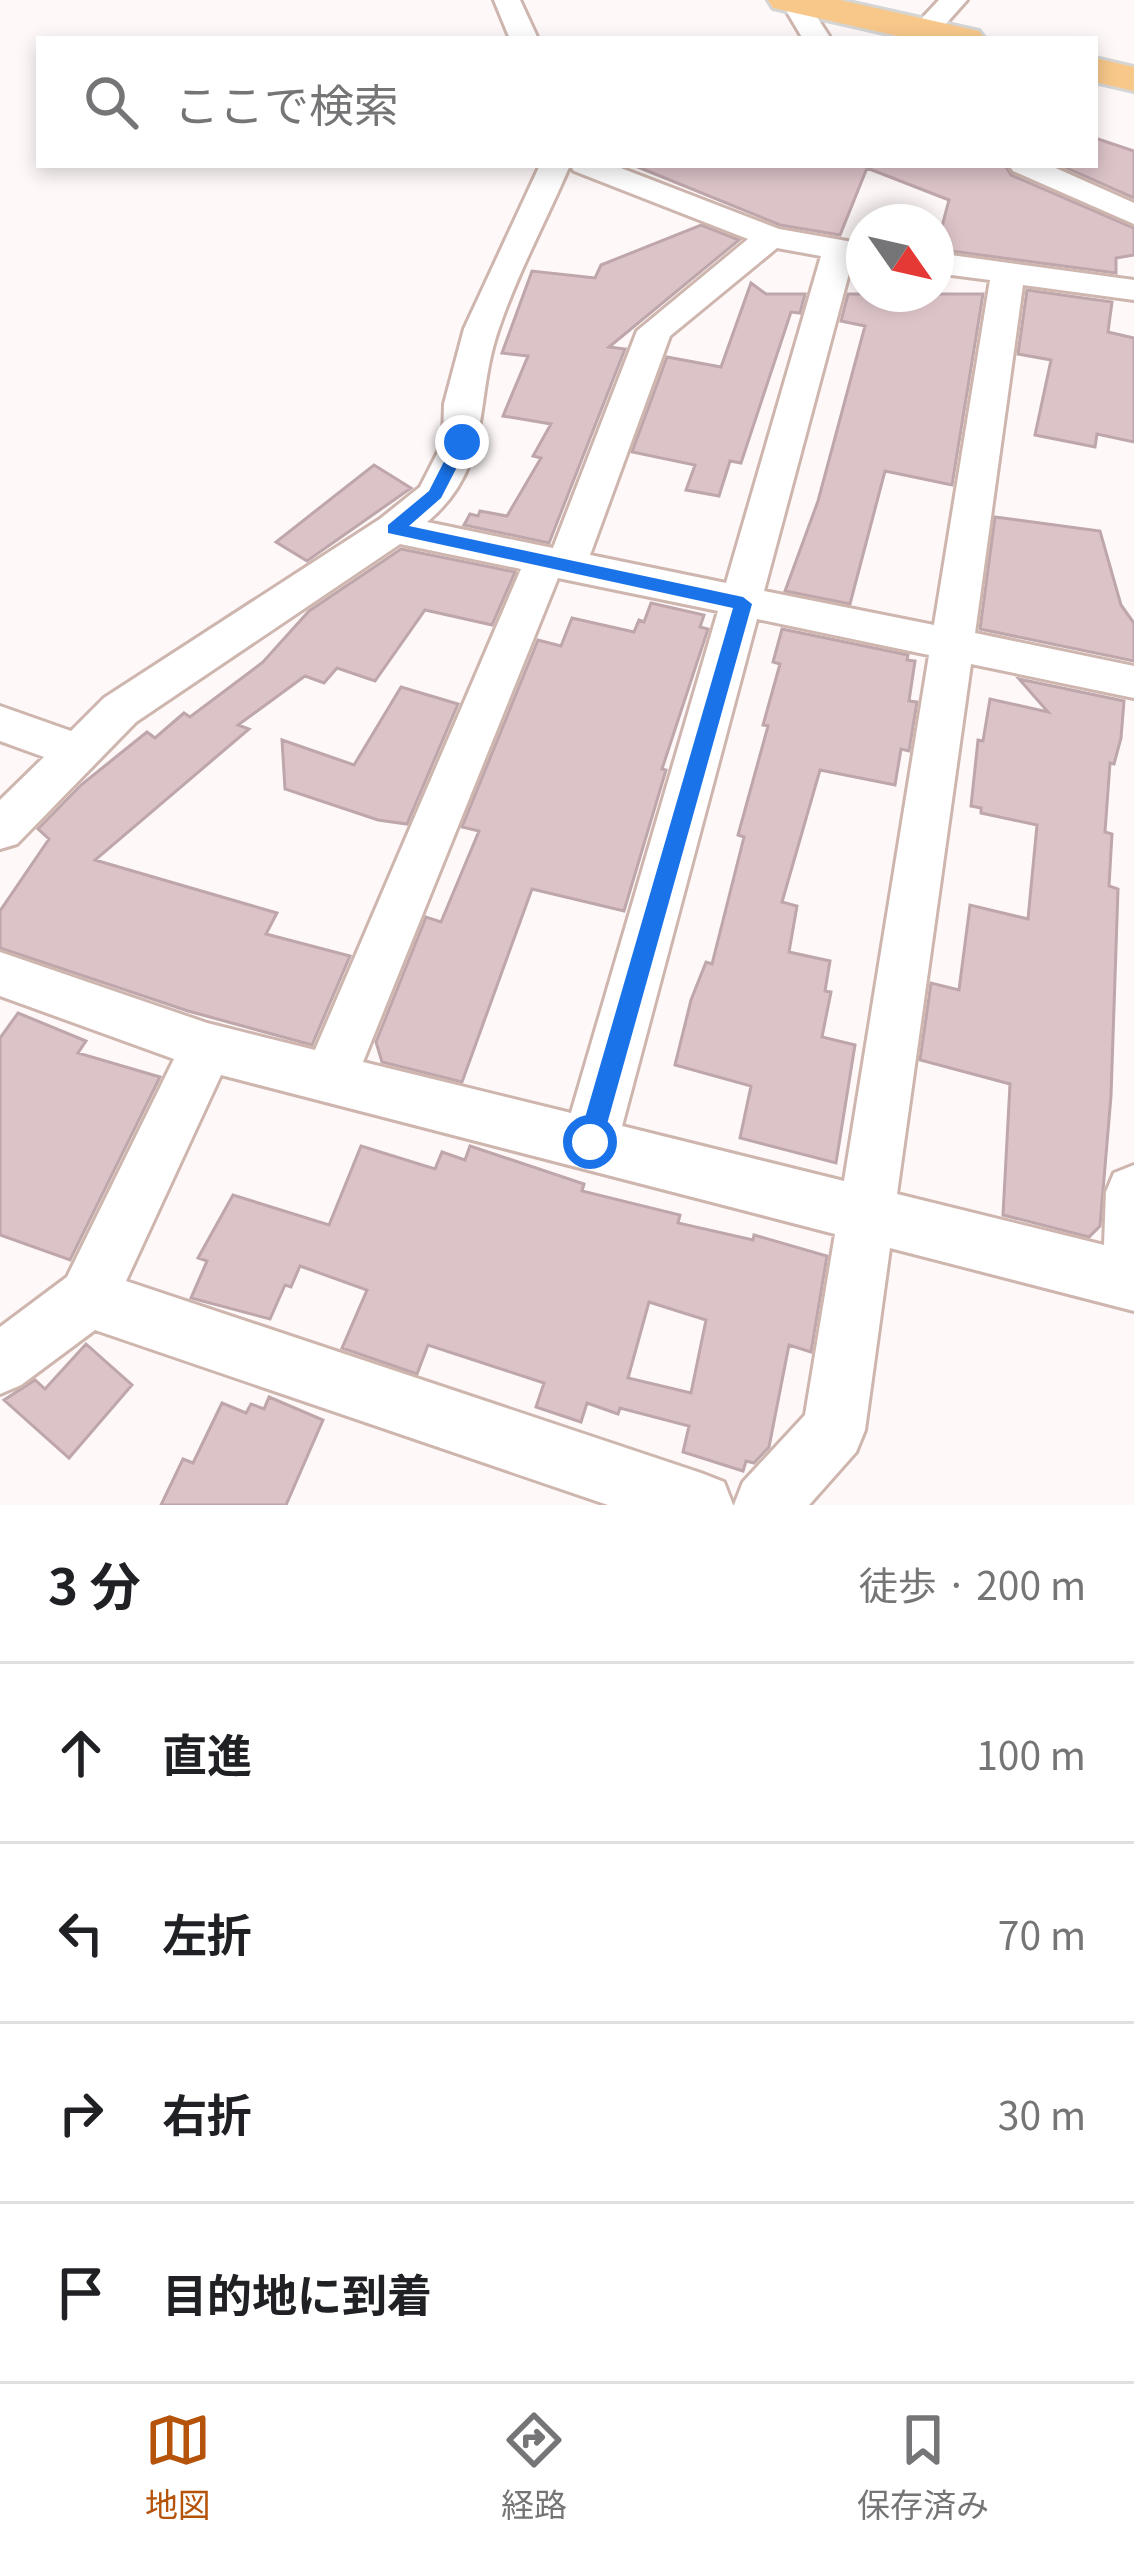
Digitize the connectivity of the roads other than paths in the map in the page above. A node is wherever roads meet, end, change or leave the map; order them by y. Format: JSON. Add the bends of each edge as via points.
{"nodes":[{"id":1,"x":507,"y":0,"type":"edge"},
{"id":2,"x":791,"y":0,"type":"edge"},
{"id":3,"x":954,"y":0,"type":"edge"},
{"id":4,"x":926,"y":30,"type":"junction"},
{"id":5,"x":523,"y":36,"type":"edge"},
{"id":6,"x":815,"y":36,"type":"edge"},
{"id":7,"x":952,"y":36,"type":"edge"},
{"id":8,"x":1098,"y":71,"type":"edge"},
{"id":9,"x":1134,"y":79,"type":"edge"},
{"id":10,"x":554,"y":168,"type":"edge"},
{"id":11,"x":593,"y":168,"type":"edge"},
{"id":12,"x":1031,"y":168,"type":"edge"},
{"id":13,"x":1134,"y":215,"type":"edge"},
{"id":14,"x":771,"y":237,"type":"junction"},
{"id":15,"x":846,"y":251,"type":"edge"},
{"id":16,"x":954,"y":266,"type":"edge"},
{"id":17,"x":846,"y":268,"type":"edge"},
{"id":18,"x":1007,"y":273,"type":"junction"},
{"id":19,"x":1134,"y":290,"type":"edge"},
{"id":20,"x":394,"y":529,"type":"junction"},
{"id":21,"x":555,"y":565,"type":"junction"},
{"id":22,"x":743,"y":604,"type":"junction"},
{"id":23,"x":952,"y":645,"type":"junction"},
{"id":24,"x":1134,"y":682,"type":"edge"},
{"id":25,"x":0,"y":723,"type":"edge"},
{"id":26,"x":75,"y":751,"type":"junction"},
{"id":27,"x":0,"y":830,"type":"edge"},
{"id":28,"x":0,"y":974,"type":"edge"},
{"id":29,"x":207,"y":1047,"type":"junction"},
{"id":30,"x":330,"y":1078,"type":"junction"},
{"id":31,"x":590,"y":1142,"type":"junction"},
{"id":32,"x":1134,"y":1192,"type":"edge"},
{"id":33,"x":863,"y":1213,"type":"junction"},
{"id":34,"x":1133,"y":1282,"type":"edge"},
{"id":35,"x":88,"y":1298,"type":"junction"},
{"id":36,"x":0,"y":1364,"type":"edge"},
{"id":37,"x":700,"y":1505,"type":"edge"},
{"id":38,"x":766,"y":1505,"type":"edge"}],
"edges":[{"from":1,"to":5,"type":"street"},
{"from":2,"to":4,"type":"main road"},
{"from":2,"to":6,"type":"street"},
{"from":3,"to":4,"type":"street"},
{"from":4,"to":7,"type":"main road"},
{"from":8,"to":9,"type":"main road"},
{"from":10,"to":20,"type":"street","via":[[481,328],[462,404],[462,442],[435,494]]},
{"from":11,"to":14,"type":"street"},
{"from":12,"to":13,"type":"street"},
{"from":14,"to":15,"type":"street"},
{"from":14,"to":21,"type":"street","via":[[654,331]]},
{"from":16,"to":18,"type":"street"},
{"from":17,"to":22,"type":"street"},
{"from":18,"to":19,"type":"street"},
{"from":18,"to":23,"type":"street"},
{"from":20,"to":21,"type":"street"},
{"from":20,"to":26,"type":"street","via":[[120,710]]},
{"from":21,"to":22,"type":"street"},
{"from":21,"to":30,"type":"street"},
{"from":22,"to":23,"type":"street"},
{"from":22,"to":31,"type":"street"},
{"from":23,"to":24,"type":"street"},
{"from":23,"to":33,"type":"street"},
{"from":25,"to":26,"type":"street"},
{"from":26,"to":27,"type":"street"},
{"from":28,"to":29,"type":"street"},
{"from":29,"to":30,"type":"street"},
{"from":29,"to":35,"type":"street"},
{"from":30,"to":31,"type":"street"},
{"from":31,"to":33,"type":"street"},
{"from":32,"to":34,"type":"street"},
{"from":33,"to":34,"type":"street"},
{"from":33,"to":38,"type":"street","via":[[833,1430]]},
{"from":35,"to":36,"type":"street"},
{"from":35,"to":37,"type":"street"}]}
